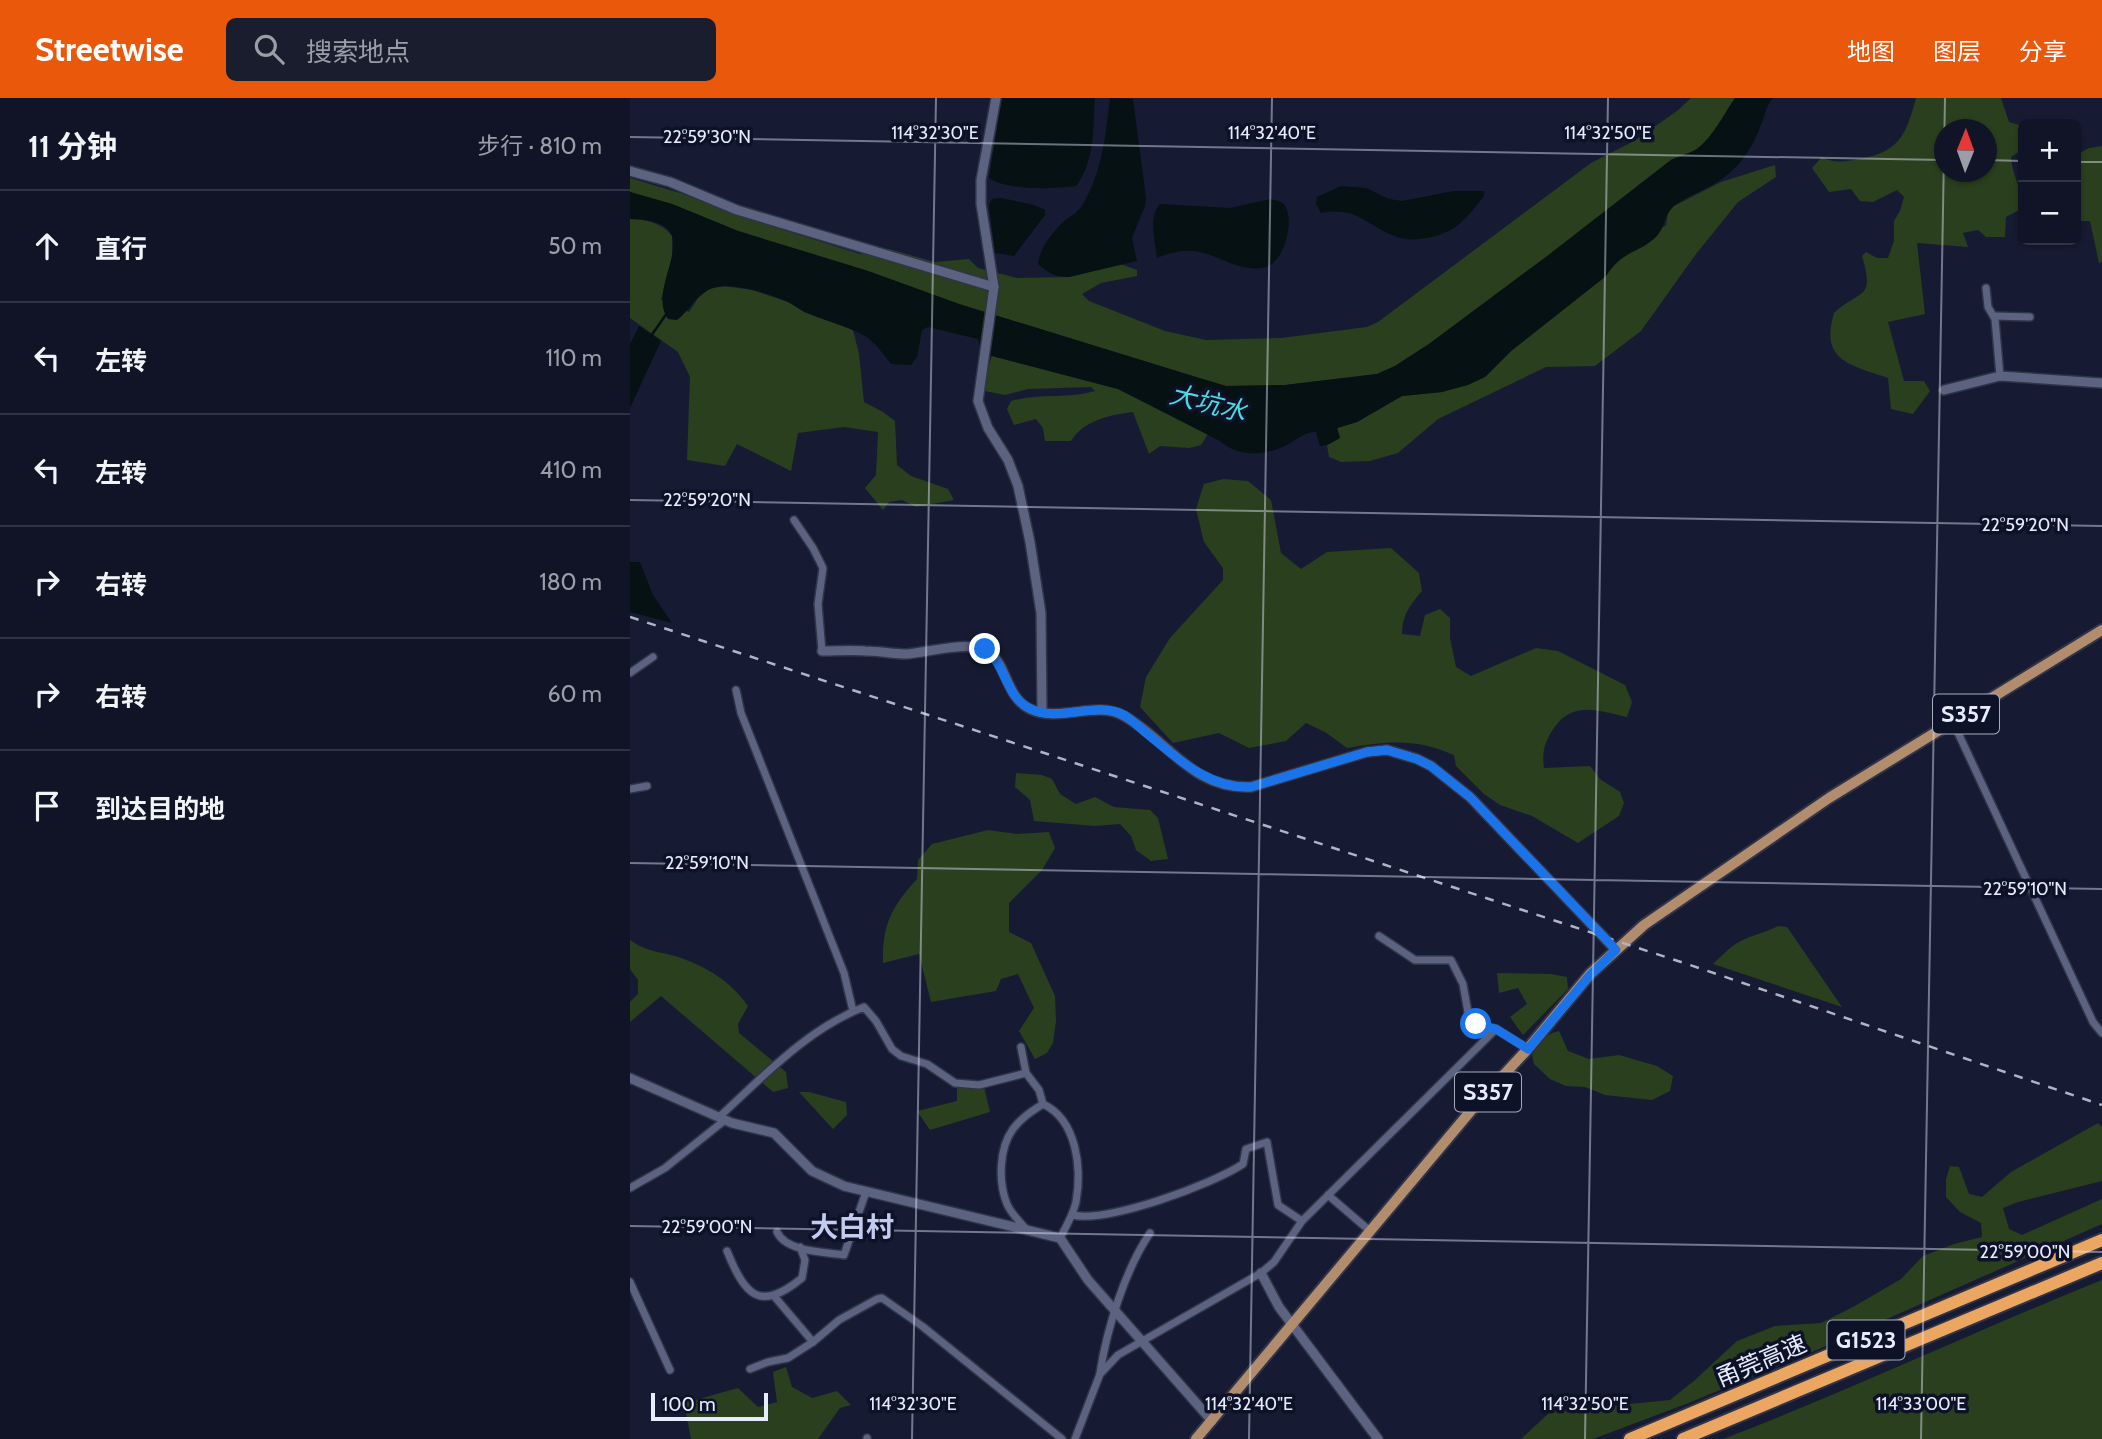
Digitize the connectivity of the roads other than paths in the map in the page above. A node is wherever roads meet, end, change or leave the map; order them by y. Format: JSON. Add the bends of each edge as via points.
{"nodes":[{"id":1,"x":996,"y":98,"type":"edge"},
{"id":2,"x":630,"y":171,"type":"edge"},
{"id":3,"x":994,"y":287,"type":"junction"},
{"id":4,"x":1986,"y":288,"type":"dead end"},
{"id":5,"x":1994,"y":316,"type":"junction"},
{"id":6,"x":2030,"y":317,"type":"dead end"},
{"id":7,"x":2000,"y":376,"type":"junction"},
{"id":8,"x":2102,"y":383,"type":"edge"},
{"id":9,"x":1944,"y":390,"type":"dead end"},
{"id":10,"x":794,"y":520,"type":"dead end"},
{"id":11,"x":2102,"y":630,"type":"edge"},
{"id":12,"x":822,"y":651,"type":"joint"},
{"id":13,"x":653,"y":657,"type":"dead end"},
{"id":14,"x":630,"y":673,"type":"edge"},
{"id":15,"x":736,"y":690,"type":"dead end"},
{"id":16,"x":1042,"y":712,"type":"junction"},
{"id":17,"x":1952,"y":722,"type":"junction"},
{"id":18,"x":647,"y":786,"type":"dead end"},
{"id":19,"x":630,"y":789,"type":"edge"},
{"id":20,"x":1379,"y":936,"type":"dead end"},
{"id":21,"x":1616,"y":950,"type":"junction"},
{"id":22,"x":853,"y":1011,"type":"junction"},
{"id":23,"x":1496,"y":1029,"type":"junction"},
{"id":24,"x":2102,"y":1033,"type":"edge"},
{"id":25,"x":1021,"y":1047,"type":"dead end"},
{"id":26,"x":1528,"y":1049,"type":"junction"},
{"id":27,"x":1026,"y":1073,"type":"junction"},
{"id":28,"x":630,"y":1078,"type":"edge"},
{"id":29,"x":1043,"y":1104,"type":"junction"},
{"id":30,"x":722,"y":1119,"type":"junction"},
{"id":31,"x":630,"y":1188,"type":"edge"},
{"id":32,"x":866,"y":1192,"type":"junction"},
{"id":33,"x":1328,"y":1195,"type":"junction"},
{"id":34,"x":1072,"y":1215,"type":"junction"},
{"id":35,"x":1302,"y":1222,"type":"junction"},
{"id":36,"x":776,"y":1231,"type":"dead end"},
{"id":37,"x":1028,"y":1231,"type":"junction"},
{"id":38,"x":1370,"y":1231,"type":"junction"},
{"id":39,"x":1150,"y":1233,"type":"dead end"},
{"id":40,"x":1060,"y":1238,"type":"junction"},
{"id":41,"x":2102,"y":1240,"type":"edge"},
{"id":42,"x":800,"y":1247,"type":"junction"},
{"id":43,"x":727,"y":1251,"type":"dead end"},
{"id":44,"x":2102,"y":1263,"type":"edge"},
{"id":45,"x":1261,"y":1273,"type":"junction"},
{"id":46,"x":630,"y":1282,"type":"edge"},
{"id":47,"x":774,"y":1296,"type":"junction"},
{"id":48,"x":1116,"y":1312,"type":"junction"},
{"id":49,"x":1292,"y":1324,"type":"junction"},
{"id":50,"x":813,"y":1342,"type":"junction"},
{"id":51,"x":1142,"y":1342,"type":"junction"},
{"id":52,"x":750,"y":1369,"type":"dead end"},
{"id":53,"x":670,"y":1370,"type":"dead end"},
{"id":54,"x":1100,"y":1374,"type":"junction"},
{"id":55,"x":1212,"y":1421,"type":"junction"},
{"id":56,"x":1062,"y":1439,"type":"edge"},
{"id":57,"x":1075,"y":1439,"type":"edge"},
{"id":58,"x":1196,"y":1439,"type":"edge"},
{"id":59,"x":1378,"y":1439,"type":"edge"},
{"id":60,"x":1630,"y":1439,"type":"edge"},
{"id":61,"x":1683,"y":1439,"type":"edge"}],
"edges":[{"from":1,"to":3,"type":"street","via":[[981,180]]},
{"from":2,"to":3,"type":"street","via":[[737,210]]},
{"from":3,"to":16,"type":"street","via":[[978,401],[1018,486],[1030,542],[1041,613]]},
{"from":4,"to":5,"type":"street"},
{"from":5,"to":6,"type":"street"},
{"from":5,"to":7,"type":"street"},
{"from":7,"to":8,"type":"street"},
{"from":7,"to":9,"type":"street"},
{"from":10,"to":12,"type":"street","via":[[823,568],[818,604]]},
{"from":11,"to":17,"type":"main road","number":"S357"},
{"from":12,"to":16,"type":"street","via":[[905,654],[985,649],[997,659],[1020,701]]},
{"from":13,"to":14,"type":"street"},
{"from":15,"to":22,"type":"street","via":[[744,723],[844,973]]},
{"from":16,"to":21,"type":"street","via":[[1106,710],[1122,714],[1186,765],[1217,783],[1237,788],[1367,752],[1387,750],[1417,759],[1470,797]]},
{"from":17,"to":21,"type":"main road","number":"S357","via":[[1829,798],[1644,925]]},
{"from":17,"to":24,"type":"street"},
{"from":18,"to":19,"type":"street"},
{"from":20,"to":23,"type":"street","via":[[1415,960],[1451,960],[1463,984],[1469,1018]]},
{"from":21,"to":26,"type":"main road","number":"S357"},
{"from":22,"to":27,"type":"street","via":[[864,1007],[892,1049],[955,1083],[979,1086]]},
{"from":22,"to":30,"type":"street","via":[[794,1049]]},
{"from":23,"to":26,"type":"street"},
{"from":23,"to":33,"type":"street"},
{"from":25,"to":27,"type":"street"},
{"from":26,"to":38,"type":"main road","number":"S357"},
{"from":27,"to":29,"type":"street"},
{"from":28,"to":30,"type":"street"},
{"from":29,"to":34,"type":"street","via":[[1060,1115],[1072,1138],[1077,1176]]},
{"from":29,"to":37,"type":"street","via":[[1013,1129],[1003,1153],[1008,1207]]},
{"from":30,"to":31,"type":"street","via":[[665,1168]]},
{"from":30,"to":32,"type":"street","via":[[774,1133],[812,1171]]},
{"from":32,"to":37,"type":"street"},
{"from":32,"to":42,"type":"street","via":[[844,1255]]},
{"from":33,"to":35,"type":"street"},
{"from":33,"to":38,"type":"street"},
{"from":34,"to":35,"type":"street","via":[[1085,1217],[1140,1207],[1230,1173],[1243,1164],[1246,1149],[1266,1142],[1279,1205]]},
{"from":34,"to":40,"type":"street"},
{"from":35,"to":45,"type":"street"},
{"from":36,"to":42,"type":"street"},
{"from":37,"to":40,"type":"street"},
{"from":38,"to":49,"type":"main road","number":"S357"},
{"from":39,"to":48,"type":"street","via":[[1136,1254]]},
{"from":40,"to":48,"type":"street"},
{"from":41,"to":60,"type":"highway","name":"甬莞高速","number":"G1523"},
{"from":42,"to":47,"type":"street","via":[[805,1260],[803,1278]]},
{"from":43,"to":47,"type":"street","via":[[749,1292]]},
{"from":44,"to":61,"type":"highway","name":"甬莞高速","number":"G1523"},
{"from":45,"to":49,"type":"street"},
{"from":45,"to":51,"type":"street"},
{"from":46,"to":53,"type":"street"},
{"from":47,"to":50,"type":"street"},
{"from":48,"to":51,"type":"street"},
{"from":48,"to":54,"type":"street"},
{"from":49,"to":55,"type":"main road","number":"S357"},
{"from":49,"to":59,"type":"street"},
{"from":50,"to":52,"type":"street","via":[[788,1358]]},
{"from":50,"to":56,"type":"street","via":[[839,1320],[882,1298]]},
{"from":51,"to":54,"type":"street","via":[[1118,1355]]},
{"from":51,"to":55,"type":"street"},
{"from":54,"to":57,"type":"street"},
{"from":55,"to":58,"type":"main road","number":"S357"}]}
